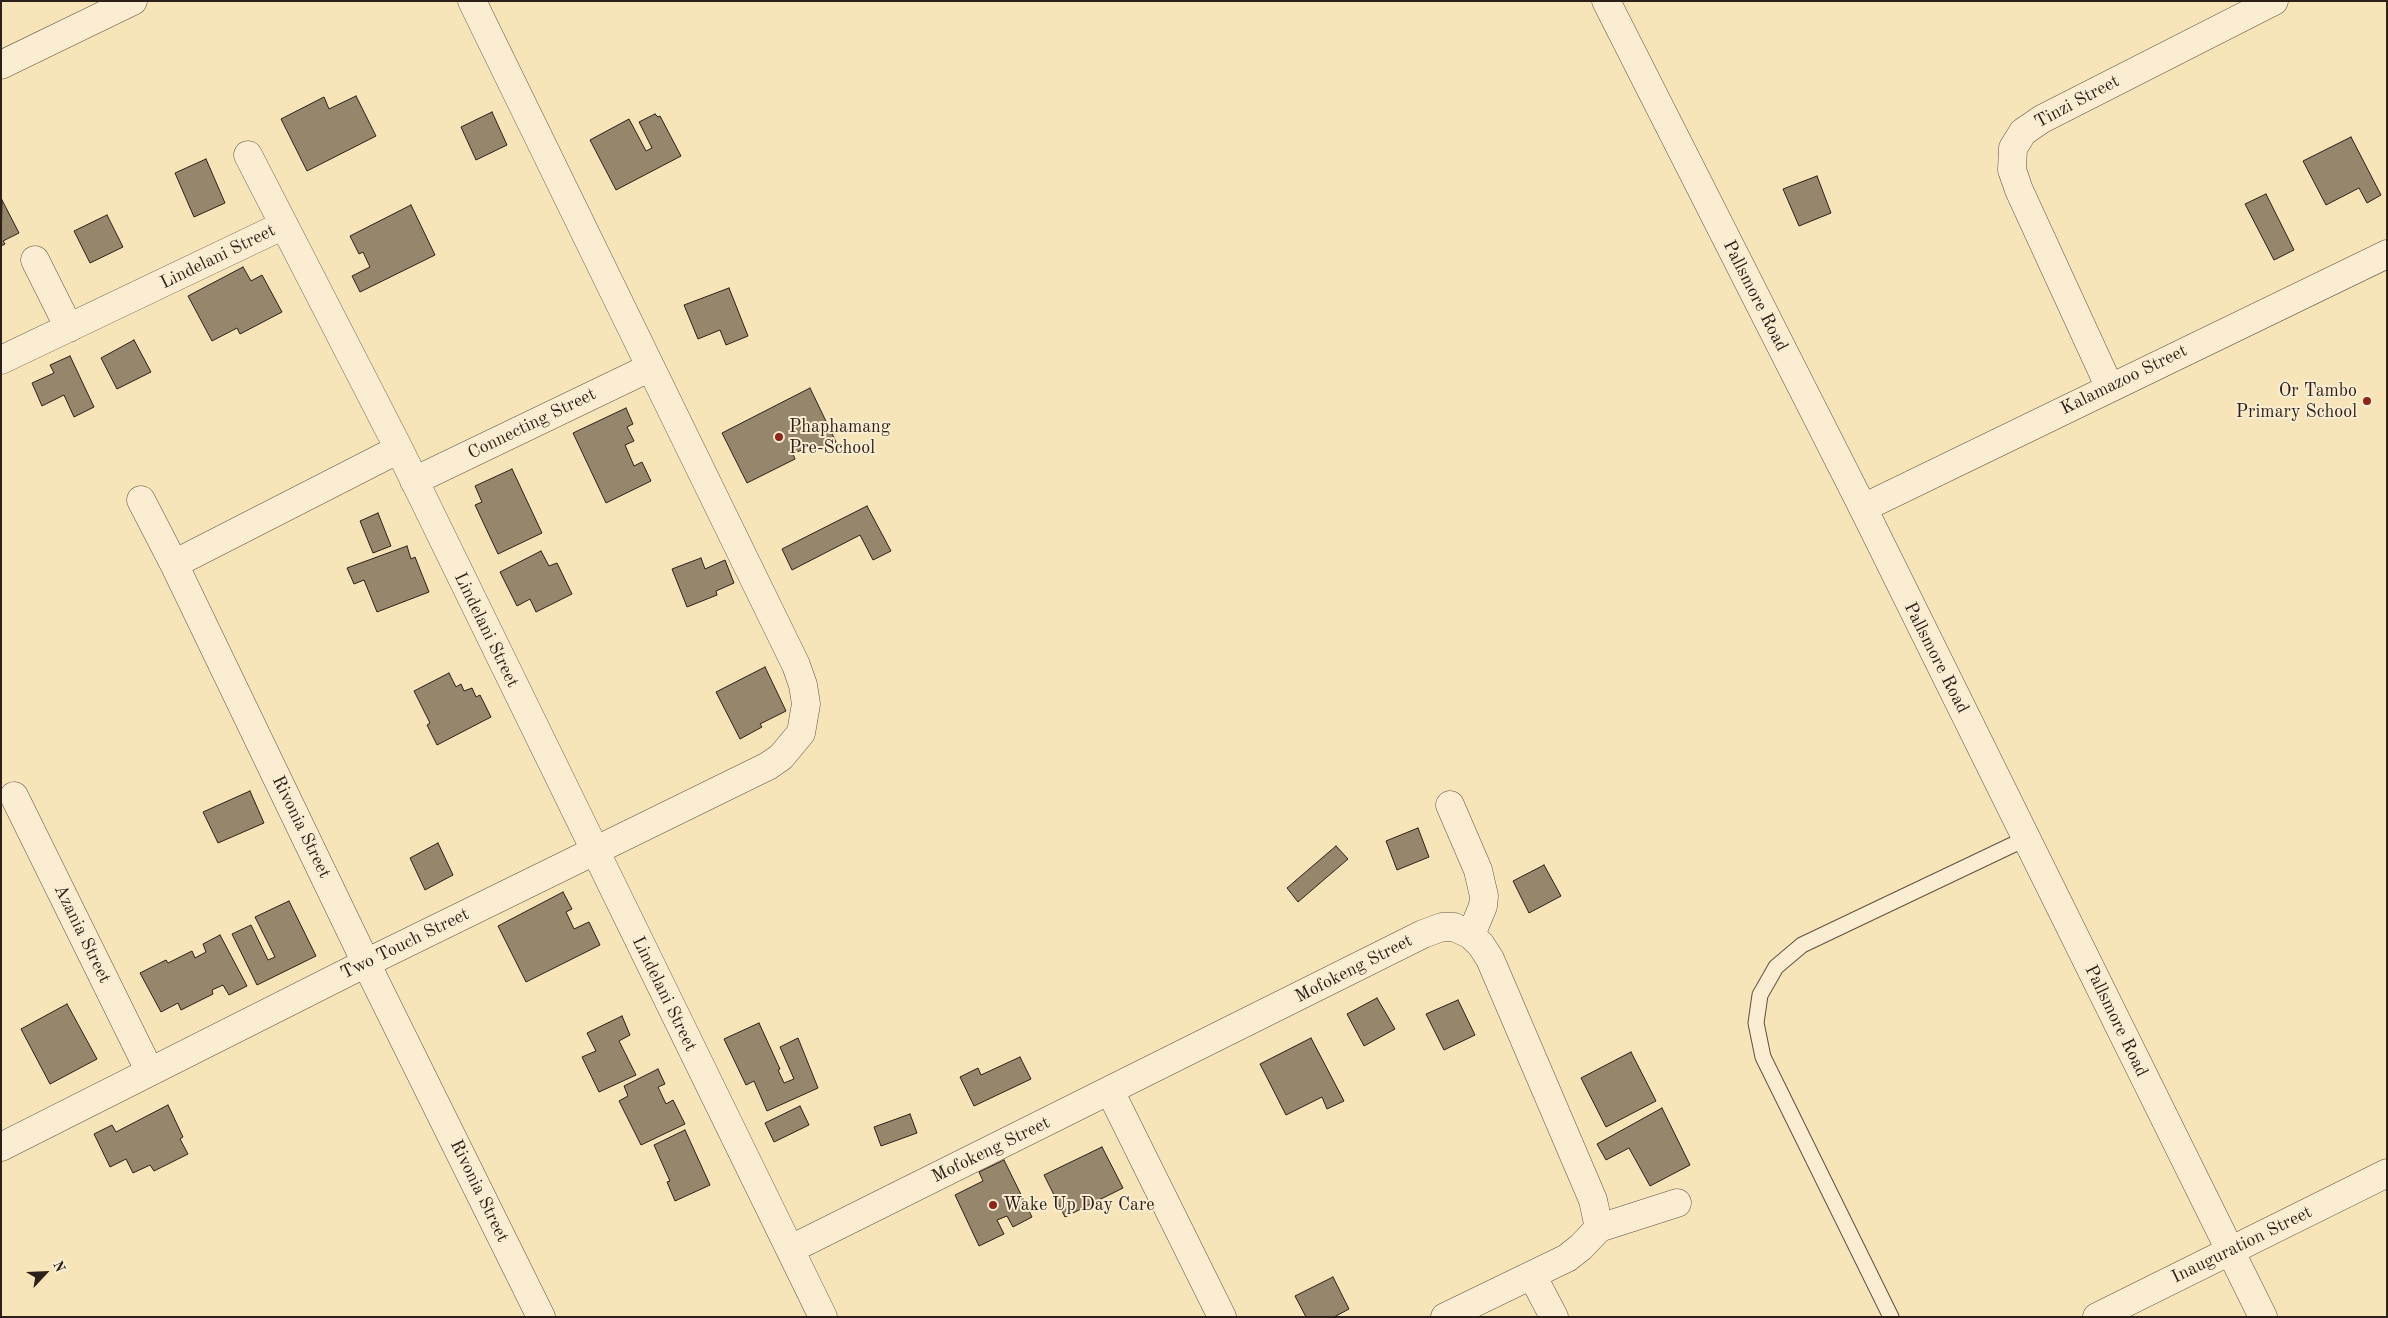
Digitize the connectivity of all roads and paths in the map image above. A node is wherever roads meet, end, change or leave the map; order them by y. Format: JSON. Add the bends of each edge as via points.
{"nodes":[{"id":1,"x":133,"y":1,"type":"edge"},
{"id":2,"x":472,"y":1,"type":"edge"},
{"id":3,"x":1606,"y":1,"type":"edge"},
{"id":4,"x":2274,"y":1,"type":"edge"},
{"id":5,"x":1,"y":65,"type":"edge"},
{"id":6,"x":248,"y":154,"type":"dead end"},
{"id":7,"x":284,"y":225,"type":"junction"},
{"id":8,"x":2387,"y":254,"type":"edge"},
{"id":9,"x":34,"y":260,"type":"dead end"},
{"id":10,"x":69,"y":328,"type":"junction"},
{"id":11,"x":1,"y":360,"type":"edge"},
{"id":12,"x":649,"y":368,"type":"junction"},
{"id":13,"x":2110,"y":386,"type":"junction"},
{"id":14,"x":399,"y":450,"type":"junction"},
{"id":15,"x":414,"y":480,"type":"junction"},
{"id":16,"x":141,"y":500,"type":"dead end"},
{"id":17,"x":1862,"y":508,"type":"junction"},
{"id":18,"x":174,"y":564,"type":"junction"},
{"id":19,"x":14,"y":796,"type":"dead end"},
{"id":20,"x":1450,"y":805,"type":"dead end"},
{"id":21,"x":2027,"y":838,"type":"junction"},
{"id":22,"x":594,"y":850,"type":"junction"},
{"id":23,"x":1470,"y":935,"type":"junction"},
{"id":24,"x":366,"y":963,"type":"junction"},
{"id":25,"x":150,"y":1072,"type":"junction"},
{"id":26,"x":1110,"y":1091,"type":"junction"},
{"id":27,"x":1,"y":1147,"type":"edge"},
{"id":28,"x":2387,"y":1173,"type":"edge"},
{"id":29,"x":1677,"y":1203,"type":"dead end"},
{"id":30,"x":1599,"y":1228,"type":"junction"},
{"id":31,"x":791,"y":1248,"type":"junction"},
{"id":32,"x":2230,"y":1251,"type":"junction"},
{"id":33,"x":1532,"y":1275,"type":"junction"},
{"id":34,"x":541,"y":1317,"type":"edge"},
{"id":35,"x":823,"y":1317,"type":"edge"},
{"id":36,"x":1222,"y":1317,"type":"edge"},
{"id":37,"x":1445,"y":1317,"type":"edge"},
{"id":38,"x":1554,"y":1317,"type":"edge"},
{"id":39,"x":1891,"y":1317,"type":"edge"},
{"id":40,"x":2097,"y":1317,"type":"edge"},
{"id":41,"x":2263,"y":1317,"type":"edge"}],
"edges":[{"from":1,"to":5,"type":"street"},
{"from":2,"to":12,"type":"street"},
{"from":3,"to":17,"type":"street","name":"Pallsmore Road"},
{"from":4,"to":13,"type":"street","name":"Tinzi Street","via":[[2042,119],[2023,132],[2013,148],[2012,170],[2020,190]]},
{"from":6,"to":7,"type":"street"},
{"from":7,"to":10,"type":"street","name":"Lindelani Street"},
{"from":7,"to":14,"type":"street","name":"Lindelani Street"},
{"from":8,"to":13,"type":"street","name":"Kalamazoo Street"},
{"from":9,"to":10,"type":"street"},
{"from":10,"to":11,"type":"street","name":"Lindelani Street"},
{"from":12,"to":15,"type":"street","name":"Connecting Street"},
{"from":12,"to":22,"type":"street","name":"Two Touch Street","via":[[796,665],[806,704],[801,733],[781,757],[768,766]]},
{"from":13,"to":17,"type":"street","name":"Kalamazoo Street"},
{"from":14,"to":15,"type":"street","name":"Lindelani Street"},
{"from":14,"to":18,"type":"street"},
{"from":15,"to":22,"type":"street","name":"Lindelani Street"},
{"from":16,"to":18,"type":"street","name":"Rivonia Street"},
{"from":17,"to":21,"type":"street","name":"Pallsmore Road"},
{"from":18,"to":24,"type":"street","name":"Rivonia Street"},
{"from":19,"to":25,"type":"street","name":"Azania Street"},
{"from":20,"to":23,"type":"street","via":[[1478,870],[1484,896]]},
{"from":21,"to":32,"type":"street","name":"Pallsmore Road"},
{"from":21,"to":39,"type":"lane","via":[[1802,945],[1776,967],[1760,995],[1756,1023],[1763,1057]]},
{"from":22,"to":24,"type":"street","name":"Two Touch Street"},
{"from":22,"to":31,"type":"street","name":"Lindelani Street"},
{"from":23,"to":26,"type":"street","name":"Mofokeng Street","via":[[1442,927],[1423,934]]},
{"from":23,"to":30,"type":"street","via":[[1490,959],[1593,1200]]},
{"from":24,"to":25,"type":"street","name":"Two Touch Street"},
{"from":24,"to":34,"type":"street","name":"Rivonia Street"},
{"from":25,"to":27,"type":"street","name":"Two Touch Street"},
{"from":26,"to":31,"type":"street","name":"Mofokeng Street"},
{"from":26,"to":36,"type":"street"},
{"from":28,"to":32,"type":"street","name":"Inauguration Street"},
{"from":29,"to":30,"type":"street"},
{"from":30,"to":33,"type":"street","via":[[1567,1258]]},
{"from":31,"to":35,"type":"street","name":"Lindelani Street"},
{"from":32,"to":40,"type":"street","name":"Inauguration Street"},
{"from":32,"to":41,"type":"street","name":"Pallsmore Road"},
{"from":33,"to":37,"type":"street"},
{"from":33,"to":38,"type":"street"}]}
